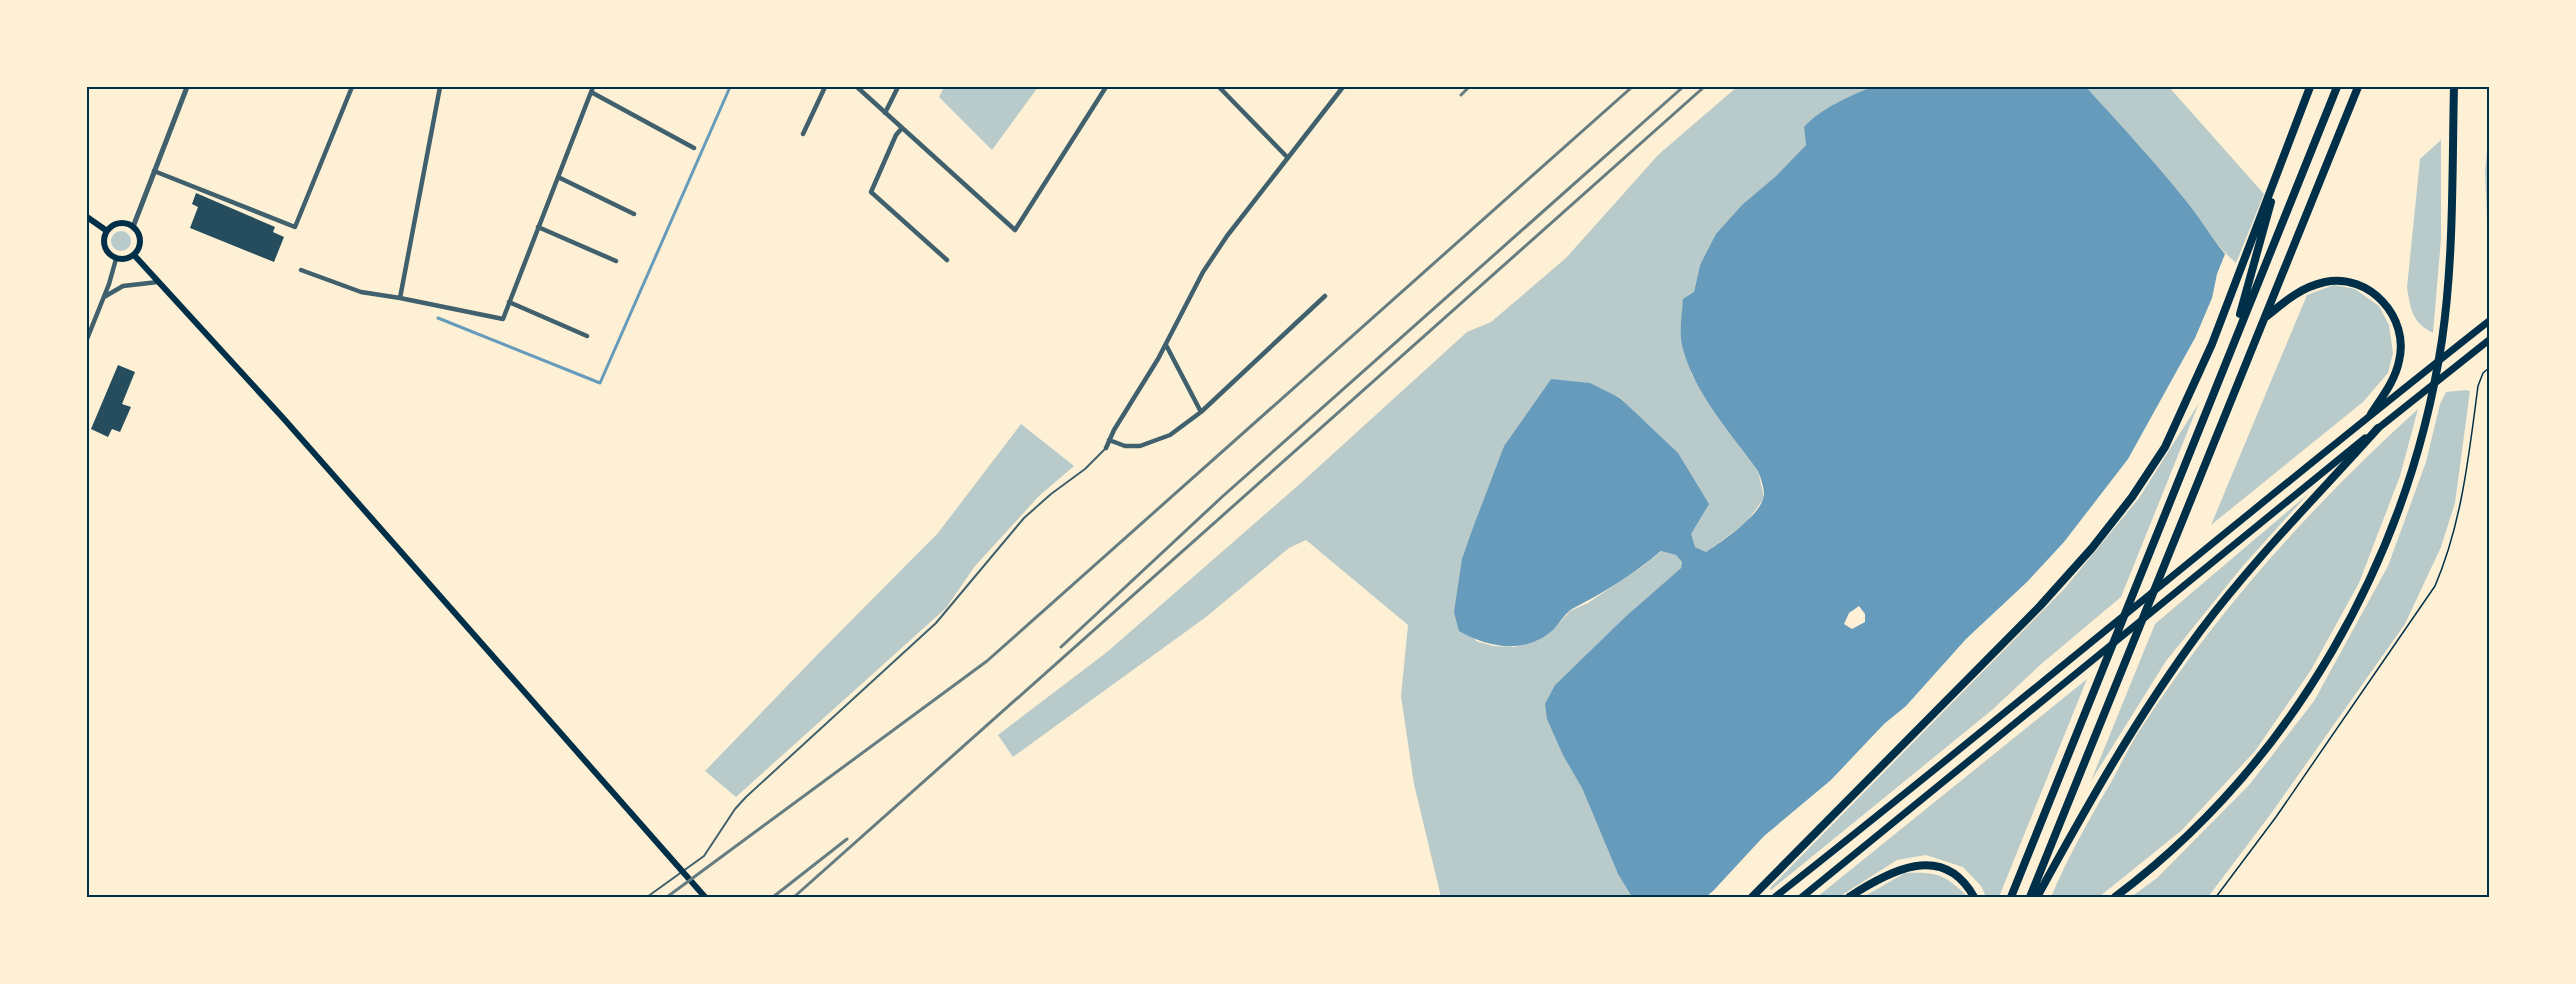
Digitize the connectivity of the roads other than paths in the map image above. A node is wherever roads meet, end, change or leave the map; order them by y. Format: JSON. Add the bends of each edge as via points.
{"nodes":[{"id":1,"x":187,"y":87,"type":"edge"},
{"id":2,"x":352,"y":87,"type":"edge"},
{"id":3,"x":440,"y":87,"type":"edge"},
{"id":4,"x":825,"y":87,"type":"edge"},
{"id":5,"x":857,"y":87,"type":"edge"},
{"id":6,"x":898,"y":87,"type":"edge"},
{"id":7,"x":1106,"y":87,"type":"edge"},
{"id":8,"x":1219,"y":87,"type":"edge"},
{"id":9,"x":1343,"y":87,"type":"edge"},
{"id":10,"x":2310,"y":87,"type":"edge"},
{"id":11,"x":2337,"y":87,"type":"edge"},
{"id":12,"x":2358,"y":87,"type":"edge"},
{"id":13,"x":2454,"y":87,"type":"edge"},
{"id":14,"x":592,"y":90,"type":"edge"},
{"id":15,"x":885,"y":113,"type":"junction"},
{"id":16,"x":902,"y":128,"type":"junction"},
{"id":17,"x":803,"y":134,"type":"dead end"},
{"id":18,"x":694,"y":148,"type":"dead end"},
{"id":19,"x":2285,"y":153,"type":"junction"},
{"id":20,"x":1288,"y":158,"type":"junction"},
{"id":21,"x":153,"y":171,"type":"junction"},
{"id":22,"x":558,"y":177,"type":"junction"},
{"id":23,"x":634,"y":214,"type":"dead end"},
{"id":24,"x":87,"y":217,"type":"edge"},
{"id":25,"x":133,"y":227,"type":"junction"},
{"id":26,"x":538,"y":228,"type":"junction"},
{"id":27,"x":107,"y":231,"type":"junction"},
{"id":28,"x":134,"y":255,"type":"junction"},
{"id":29,"x":116,"y":259,"type":"junction"},
{"id":30,"x":947,"y":260,"type":"dead end"},
{"id":31,"x":616,"y":261,"type":"dead end"},
{"id":32,"x":301,"y":270,"type":"dead end"},
{"id":33,"x":158,"y":282,"type":"junction"},
{"id":34,"x":1325,"y":296,"type":"dead end"},
{"id":35,"x":104,"y":297,"type":"junction"},
{"id":36,"x":400,"y":298,"type":"junction"},
{"id":37,"x":509,"y":302,"type":"junction"},
{"id":38,"x":2266,"y":317,"type":"junction"},
{"id":39,"x":2489,"y":321,"type":"edge"},
{"id":40,"x":587,"y":336,"type":"dead end"},
{"id":41,"x":87,"y":339,"type":"edge"},
{"id":42,"x":2489,"y":340,"type":"edge"},
{"id":43,"x":1166,"y":345,"type":"junction"},
{"id":44,"x":2230,"y":352,"type":"junction"},
{"id":45,"x":1201,"y":412,"type":"junction"},
{"id":46,"x":2371,"y":414,"type":"junction"},
{"id":47,"x":2378,"y":428,"type":"junction"},
{"id":48,"x":1109,"y":440,"type":"junction"},
{"id":49,"x":1106,"y":448,"type":"joint"},
{"id":50,"x":647,"y":897,"type":"edge"},
{"id":51,"x":705,"y":897,"type":"edge"},
{"id":52,"x":1752,"y":897,"type":"edge"},
{"id":53,"x":1774,"y":897,"type":"edge"},
{"id":54,"x":1802,"y":897,"type":"edge"},
{"id":55,"x":1849,"y":897,"type":"edge"},
{"id":56,"x":1974,"y":897,"type":"edge"},
{"id":57,"x":2011,"y":897,"type":"edge"},
{"id":58,"x":2030,"y":897,"type":"edge"},
{"id":59,"x":2037,"y":897,"type":"edge"},
{"id":60,"x":2115,"y":897,"type":"edge"}],
"edges":[{"from":1,"to":21,"type":"street"},
{"from":2,"to":21,"type":"street","via":[[295,227]]},
{"from":3,"to":36,"type":"street"},
{"from":4,"to":17,"type":"street"},
{"from":5,"to":15,"type":"street"},
{"from":6,"to":15,"type":"street"},
{"from":7,"to":16,"type":"street","via":[[1016,230]]},
{"from":8,"to":20,"type":"street"},
{"from":9,"to":20,"type":"street"},
{"from":10,"to":19,"type":"highway"},
{"from":11,"to":44,"type":"highway"},
{"from":12,"to":38,"type":"highway"},
{"from":13,"to":60,"type":"highway","via":[[2450,234],[2436,375],[2407,487],[2367,586],[2334,648],[2259,757],[2175,846]]},
{"from":14,"to":18,"type":"street"},
{"from":14,"to":22,"type":"street"},
{"from":15,"to":16,"type":"street"},
{"from":16,"to":30,"type":"street","via":[[871,192]]},
{"from":19,"to":44,"type":"highway"},
{"from":19,"to":52,"type":"highway","via":[[2212,344],[2165,447],[2132,497],[2040,606]]},
{"from":20,"to":43,"type":"street","via":[[1203,272]]},
{"from":21,"to":25,"type":"street"},
{"from":22,"to":23,"type":"street"},
{"from":22,"to":26,"type":"street"},
{"from":24,"to":27,"type":"main road"},
{"from":25,"to":27,"type":"main road","via":[[118,224]]},
{"from":25,"to":28,"type":"main road","via":[[140,240]]},
{"from":26,"to":31,"type":"street"},
{"from":26,"to":37,"type":"street"},
{"from":27,"to":29,"type":"main road","via":[[104,246]]},
{"from":28,"to":29,"type":"main road"},
{"from":28,"to":33,"type":"main road"},
{"from":29,"to":35,"type":"street"},
{"from":32,"to":36,"type":"street","via":[[361,292]]},
{"from":33,"to":35,"type":"street","via":[[123,286]]},
{"from":33,"to":51,"type":"main road"},
{"from":34,"to":45,"type":"street"},
{"from":35,"to":41,"type":"street"},
{"from":36,"to":37,"type":"street","via":[[503,319]]},
{"from":37,"to":40,"type":"street"},
{"from":38,"to":46,"type":"highway","via":[[2290,298],[2325,282],[2345,280],[2377,295],[2389,308],[2401,342],[2393,380]]},
{"from":38,"to":58,"type":"highway"},
{"from":39,"to":46,"type":"main road"},
{"from":42,"to":47,"type":"main road"},
{"from":43,"to":45,"type":"street"},
{"from":43,"to":48,"type":"street"},
{"from":44,"to":57,"type":"highway"},
{"from":45,"to":48,"type":"street","via":[[1153,443],[1125,446]]},
{"from":46,"to":53,"type":"main road"},
{"from":47,"to":54,"type":"main road"},
{"from":47,"to":59,"type":"highway","via":[[2275,540],[2181,657],[2112,761]]},
{"from":48,"to":49,"type":"street"},
{"from":49,"to":50,"type":"lane","via":[[1024,518],[936,623],[746,797],[704,856]]},
{"from":55,"to":56,"type":"highway","via":[[1888,873],[1920,865],[1951,871]]}]}
